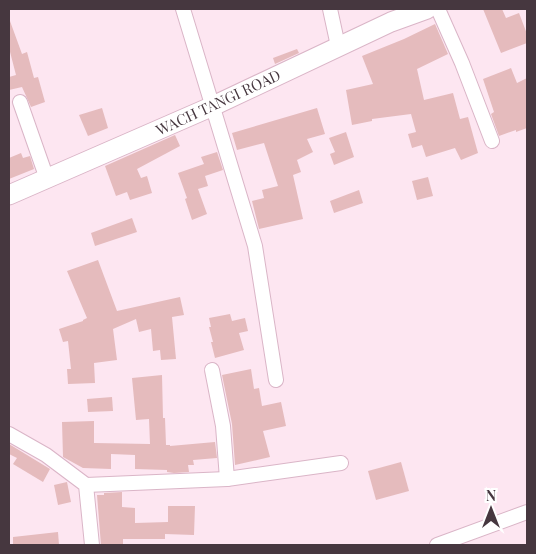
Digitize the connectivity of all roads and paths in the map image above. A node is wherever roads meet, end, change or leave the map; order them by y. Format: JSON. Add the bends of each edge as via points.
{"nodes":[{"id":1,"x":183,"y":9,"type":"edge"},
{"id":2,"x":330,"y":9,"type":"edge"},
{"id":3,"x":427,"y":9,"type":"edge"},
{"id":4,"x":438,"y":9,"type":"edge"},
{"id":5,"x":338,"y":46,"type":"junction"},
{"id":6,"x":20,"y":102,"type":"dead end"},
{"id":7,"x":213,"y":106,"type":"junction"},
{"id":8,"x":492,"y":141,"type":"dead end"},
{"id":9,"x":47,"y":179,"type":"junction"},
{"id":10,"x":9,"y":195,"type":"edge"},
{"id":11,"x":212,"y":370,"type":"dead end"},
{"id":12,"x":276,"y":380,"type":"dead end"},
{"id":13,"x":9,"y":434,"type":"edge"},
{"id":14,"x":341,"y":463,"type":"dead end"},
{"id":15,"x":228,"y":479,"type":"junction"},
{"id":16,"x":86,"y":485,"type":"junction"},
{"id":17,"x":527,"y":512,"type":"edge"},
{"id":18,"x":92,"y":545,"type":"edge"},
{"id":19,"x":437,"y":545,"type":"edge"}],
"edges":[{"from":1,"to":7,"type":"street"},
{"from":2,"to":5,"type":"street"},
{"from":3,"to":5,"type":"main road","name":"WACH TANGI ROAD"},
{"from":4,"to":8,"type":"street"},
{"from":5,"to":7,"type":"main road","name":"WACH TANGI ROAD"},
{"from":6,"to":9,"type":"street"},
{"from":7,"to":9,"type":"main road","name":"WACH TANGI ROAD"},
{"from":7,"to":12,"type":"street","via":[[255,246]]},
{"from":9,"to":10,"type":"main road","name":"WACH TANGI ROAD"},
{"from":11,"to":15,"type":"street","via":[[223,426]]},
{"from":13,"to":16,"type":"street","via":[[46,455]]},
{"from":14,"to":15,"type":"street"},
{"from":15,"to":16,"type":"street"},
{"from":16,"to":18,"type":"street"},
{"from":17,"to":19,"type":"street"}]}
